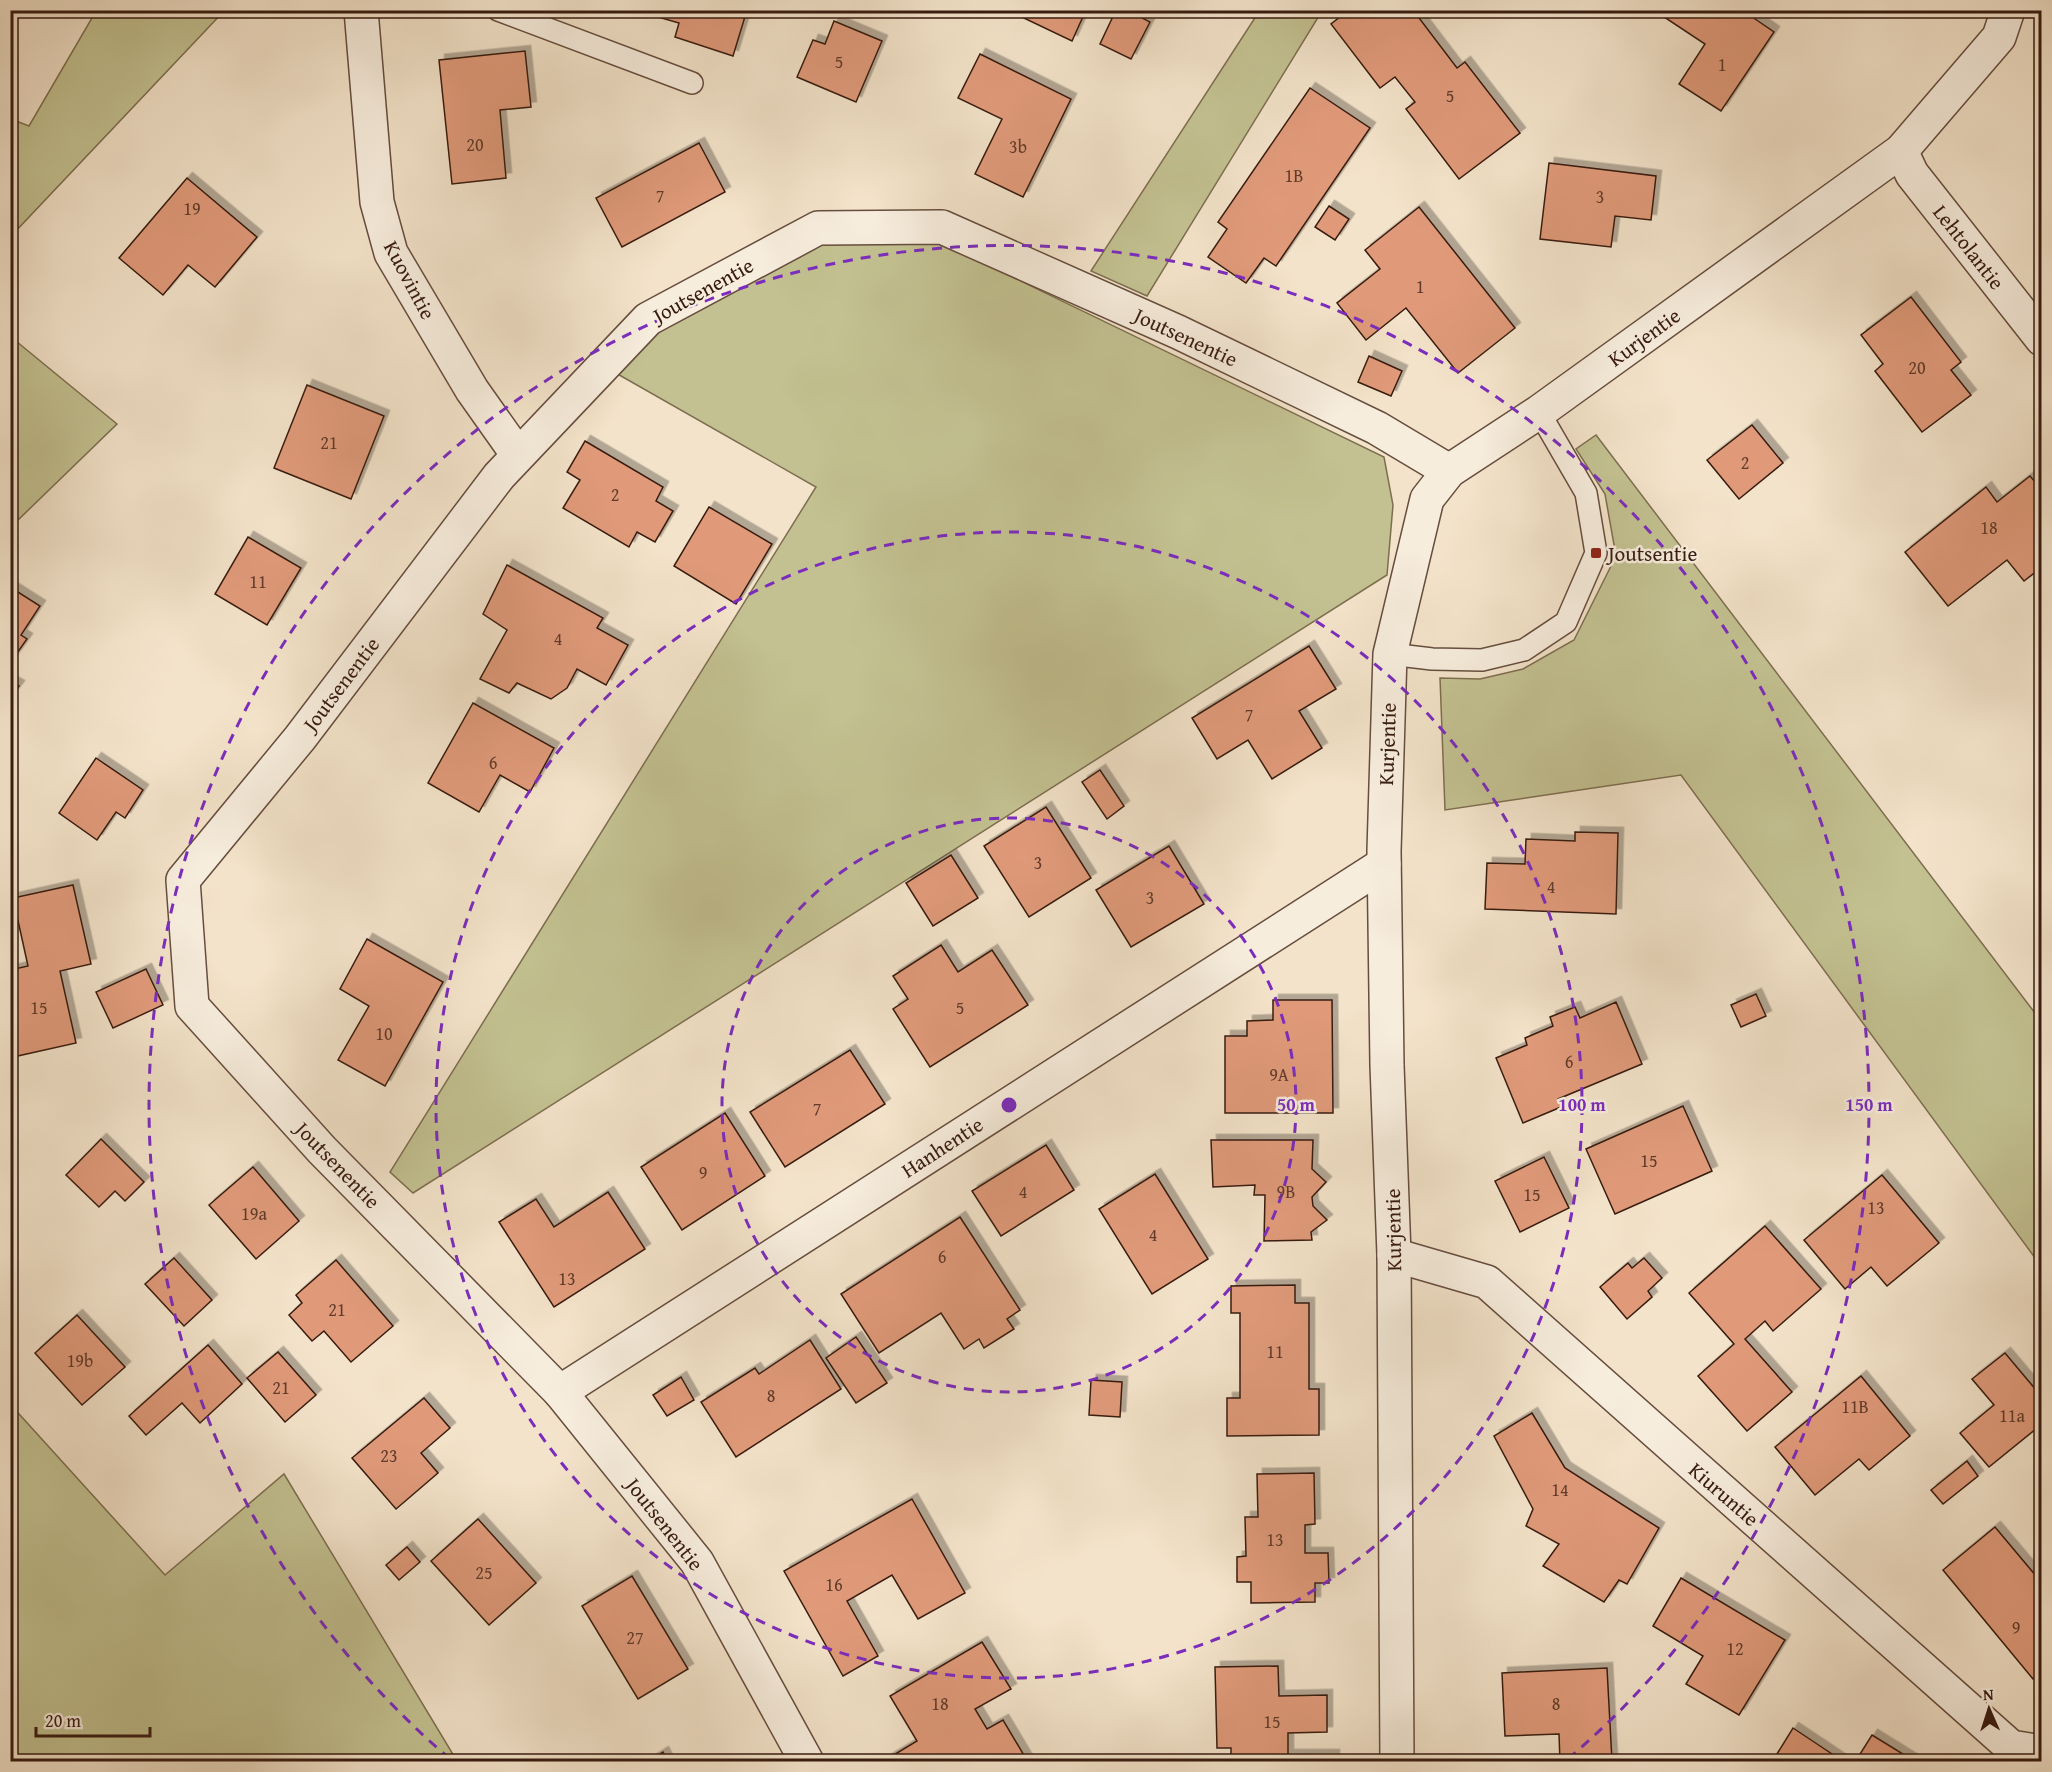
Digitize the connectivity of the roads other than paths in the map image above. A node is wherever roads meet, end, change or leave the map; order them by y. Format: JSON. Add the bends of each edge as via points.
{"nodes":[{"id":1,"x":361,"y":10,"type":"edge"},
{"id":2,"x":498,"y":10,"type":"edge"},
{"id":3,"x":2008,"y":10,"type":"edge"},
{"id":4,"x":692,"y":83,"type":"dead end"},
{"id":5,"x":1901,"y":151,"type":"junction"},
{"id":6,"x":2042,"y":339,"type":"edge"},
{"id":7,"x":1539,"y":412,"type":"junction"},
{"id":8,"x":518,"y":455,"type":"junction"},
{"id":9,"x":1449,"y":471,"type":"junction"},
{"id":10,"x":1390,"y":654,"type":"junction"},
{"id":11,"x":1384,"y":864,"type":"junction"},
{"id":12,"x":1394,"y":1255,"type":"junction"},
{"id":13,"x":560,"y":1392,"type":"junction"},
{"id":14,"x":2042,"y":1752,"type":"edge"},
{"id":15,"x":807,"y":1761,"type":"edge"},
{"id":16,"x":1397,"y":1761,"type":"edge"}],
"edges":[{"from":1,"to":8,"type":"street","name":"Kuovintie","via":[[377,202],[391,253],[472,390]]},
{"from":2,"to":4,"type":"lane"},
{"from":3,"to":5,"type":"street","name":"Kurjentie","via":[[1999,37]]},
{"from":5,"to":6,"type":"street","name":"Lehtolantie","via":[[1912,174]]},
{"from":5,"to":7,"type":"street","name":"Kurjentie"},
{"from":7,"to":9,"type":"street","name":"Kurjentie"},
{"from":7,"to":10,"type":"lane","via":[[1586,493],[1596,553],[1566,622],[1524,650],[1482,660]]},
{"from":8,"to":9,"type":"street","name":"Joutsenentie","via":[[648,319],[750,264],[818,228],[942,227],[1346,412]]},
{"from":8,"to":13,"type":"street","name":"Joutsenentie","via":[[300,738],[183,880],[192,1006],[322,1150]]},
{"from":9,"to":10,"type":"street","name":"Kurjentie","via":[[1427,499]]},
{"from":10,"to":11,"type":"street","name":"Kurjentie"},
{"from":11,"to":12,"type":"street","name":"Kurjentie"},
{"from":11,"to":13,"type":"street","name":"Hanhentie"},
{"from":12,"to":14,"type":"street","name":"Kiuruntie","via":[[1487,1282],[2011,1747]]},
{"from":12,"to":16,"type":"street","name":"Kurjentie"},
{"from":13,"to":15,"type":"street","name":"Joutsenentie","via":[[697,1562]]}]}
